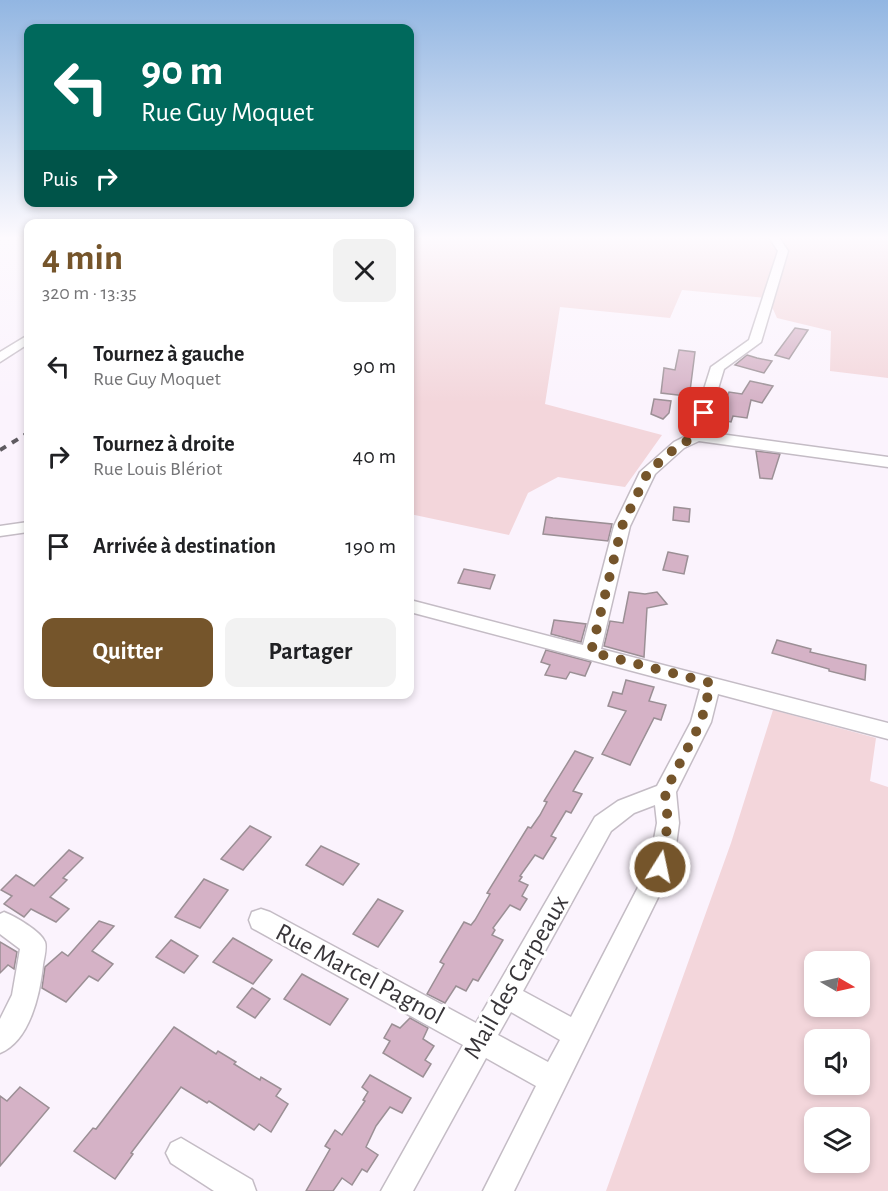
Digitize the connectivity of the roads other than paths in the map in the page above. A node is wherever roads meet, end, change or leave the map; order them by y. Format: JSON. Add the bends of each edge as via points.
{"nodes":[{"id":1,"x":769,"y":292,"type":"edge"},
{"id":2,"x":24,"y":342,"type":"edge"},
{"id":3,"x":0,"y":358,"type":"edge"},
{"id":4,"x":697,"y":436,"type":"junction"},
{"id":5,"x":888,"y":462,"type":"edge"},
{"id":6,"x":24,"y":528,"type":"edge"},
{"id":7,"x":0,"y":531,"type":"edge"},
{"id":8,"x":414,"y":607,"type":"edge"},
{"id":9,"x":591,"y":652,"type":"junction"},
{"id":10,"x":711,"y":683,"type":"junction"},
{"id":11,"x":888,"y":731,"type":"edge"},
{"id":12,"x":665,"y":792,"type":"junction"},
{"id":13,"x":261,"y":920,"type":"dead end"},
{"id":14,"x":4,"y":923,"type":"dead end"},
{"id":15,"x":506,"y":995,"type":"junction"},
{"id":16,"x":577,"y":1035,"type":"junction"},
{"id":17,"x":480,"y":1038,"type":"junction"},
{"id":18,"x":0,"y":1040,"type":"edge"},
{"id":19,"x":554,"y":1080,"type":"junction"},
{"id":20,"x":181,"y":1153,"type":"dead end"},
{"id":21,"x":241,"y":1191,"type":"edge"},
{"id":22,"x":396,"y":1191,"type":"edge"},
{"id":23,"x":498,"y":1191,"type":"edge"}],
"edges":[{"from":1,"to":4,"type":"street","via":[[755,342],[718,367]]},
{"from":2,"to":3,"type":"street"},
{"from":4,"to":5,"type":"street"},
{"from":4,"to":9,"type":"street","via":[[679,445],[648,472],[622,526]]},
{"from":6,"to":7,"type":"street"},
{"from":8,"to":9,"type":"street"},
{"from":9,"to":10,"type":"street"},
{"from":10,"to":11,"type":"street"},
{"from":10,"to":12,"type":"street","via":[[701,722]]},
{"from":12,"to":15,"type":"street","name":"Mail des Carpeaux","via":[[626,807],[603,824]]},
{"from":12,"to":16,"type":"street","via":[[668,823],[660,867]]},
{"from":13,"to":17,"type":"street","name":"Rue Marcel Pagnol"},
{"from":14,"to":18,"type":"street","via":[[33,944],[27,993],[10,1030]]},
{"from":15,"to":16,"type":"street"},
{"from":15,"to":17,"type":"street","name":"Mail des Carpeaux"},
{"from":16,"to":19,"type":"street"},
{"from":17,"to":19,"type":"street","name":"Rue Marcel Pagnol"},
{"from":17,"to":22,"type":"street","name":"Mail des Carpeaux"},
{"from":19,"to":23,"type":"street"},
{"from":20,"to":21,"type":"street"}]}
